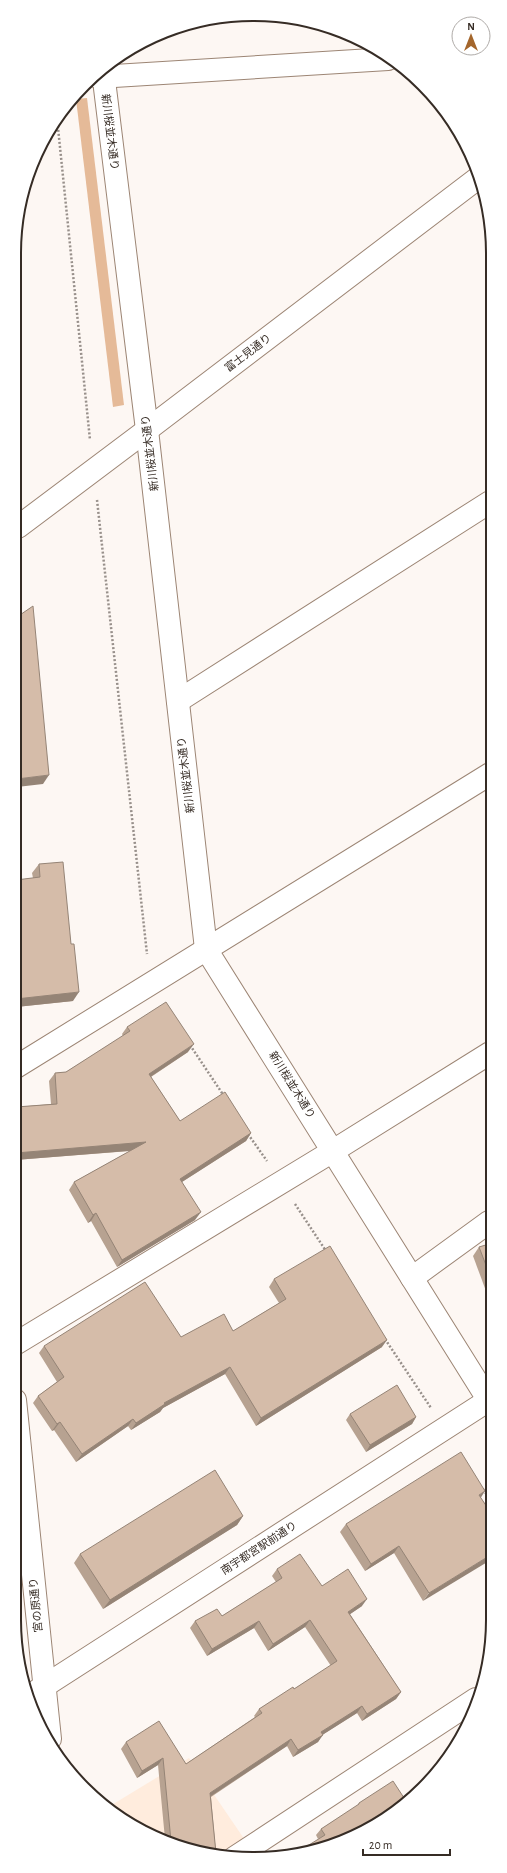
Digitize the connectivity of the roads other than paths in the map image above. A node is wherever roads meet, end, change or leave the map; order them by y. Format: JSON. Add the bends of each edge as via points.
{"nodes":[{"id":1,"x":382,"y":59,"type":"edge"},
{"id":2,"x":105,"y":75,"type":"edge"},
{"id":3,"x":101,"y":78,"type":"edge"},
{"id":4,"x":474,"y":181,"type":"edge"},
{"id":5,"x":147,"y":430,"type":"junction"},
{"id":6,"x":486,"y":505,"type":"edge"},
{"id":7,"x":21,"y":525,"type":"edge"},
{"id":8,"x":178,"y":701,"type":"junction"},
{"id":9,"x":486,"y":776,"type":"edge"},
{"id":10,"x":206,"y":949,"type":"junction"},
{"id":11,"x":486,"y":1055,"type":"edge"},
{"id":12,"x":21,"y":1064,"type":"edge"},
{"id":13,"x":333,"y":1151,"type":"junction"},
{"id":14,"x":486,"y":1224,"type":"edge"},
{"id":15,"x":412,"y":1278,"type":"junction"},
{"id":16,"x":21,"y":1340,"type":"edge"},
{"id":17,"x":486,"y":1395,"type":"edge"},
{"id":18,"x":486,"y":1402,"type":"edge"},
{"id":19,"x":21,"y":1479,"type":"edge"},
{"id":20,"x":37,"y":1691,"type":"edge"},
{"id":21,"x":470,"y":1703,"type":"edge"},
{"id":22,"x":46,"y":1724,"type":"edge"},
{"id":23,"x":243,"y":1852,"type":"edge"}],
"edges":[{"from":1,"to":2,"type":"street"},
{"from":3,"to":5,"type":"street","name":"新川桜並木通り"},
{"from":4,"to":5,"type":"street","name":"富士見通り"},
{"from":5,"to":7,"type":"street","name":"富士見通り"},
{"from":5,"to":8,"type":"street","name":"新川桜並木通り"},
{"from":6,"to":8,"type":"street"},
{"from":8,"to":10,"type":"street","name":"新川桜並木通り"},
{"from":9,"to":10,"type":"street"},
{"from":10,"to":12,"type":"street"},
{"from":10,"to":13,"type":"street","name":"新川桜並木通り"},
{"from":11,"to":13,"type":"street"},
{"from":13,"to":15,"type":"street","name":"新川桜並木通り"},
{"from":13,"to":16,"type":"street"},
{"from":14,"to":15,"type":"street"},
{"from":15,"to":17,"type":"street","name":"新川桜並木通り"},
{"from":18,"to":20,"type":"street","name":"南宇都宮駅前通り"},
{"from":19,"to":20,"type":"street","name":"宮の原通り"},
{"from":20,"to":22,"type":"street","name":"宮の原通り"},
{"from":21,"to":23,"type":"street"}]}
